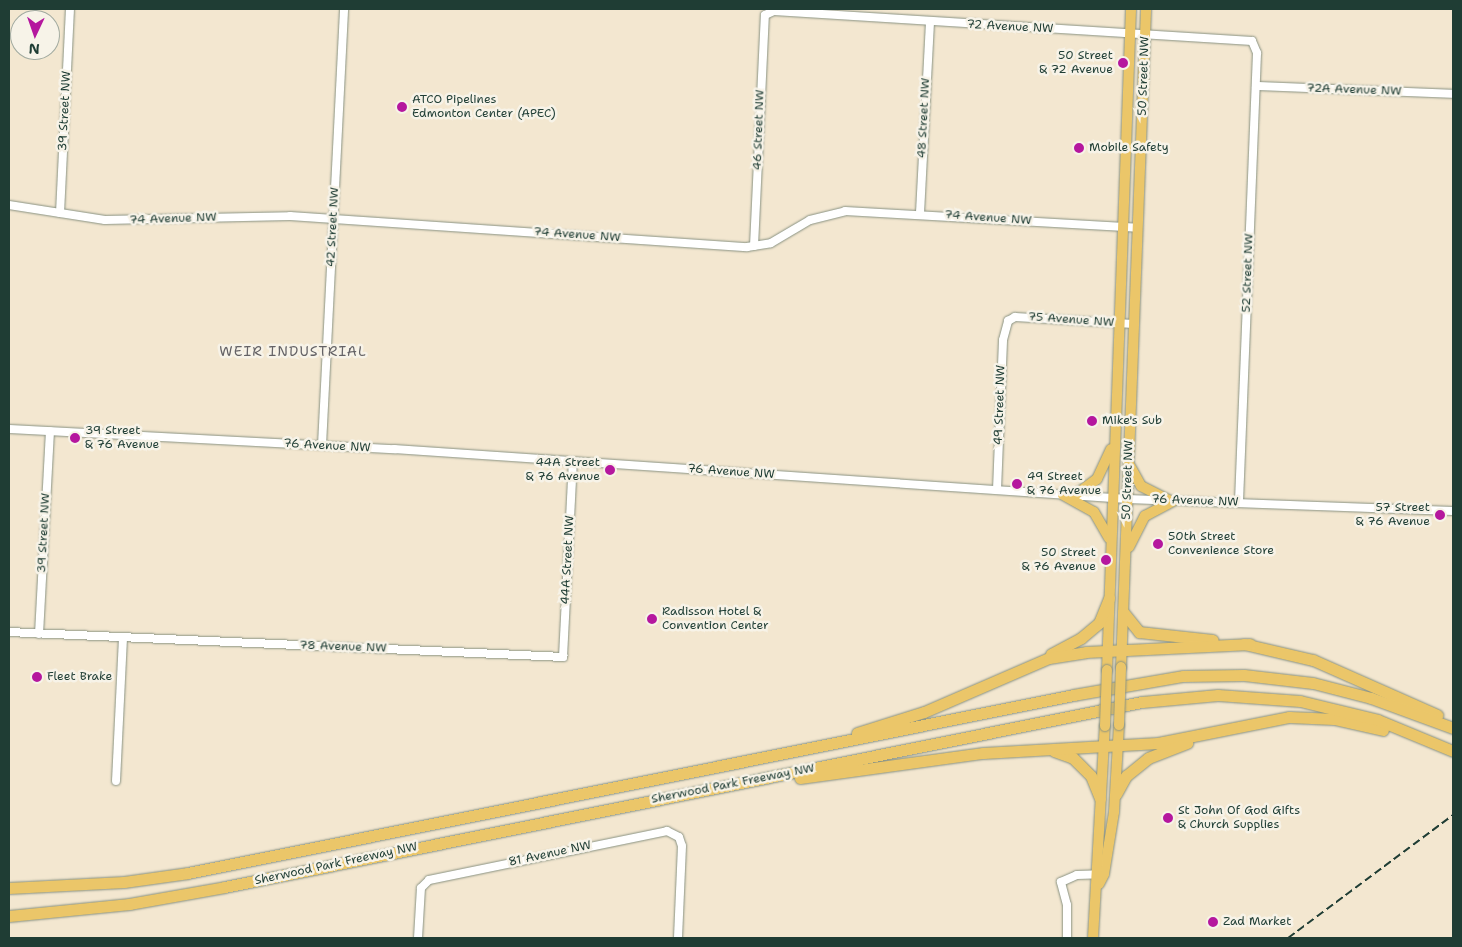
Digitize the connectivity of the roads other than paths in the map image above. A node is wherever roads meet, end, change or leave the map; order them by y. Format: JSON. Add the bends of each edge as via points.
{"nodes":[{"id":1,"x":70,"y":9,"type":"edge"},
{"id":2,"x":344,"y":9,"type":"edge"},
{"id":3,"x":1131,"y":9,"type":"edge"},
{"id":4,"x":1146,"y":9,"type":"edge"},
{"id":5,"x":765,"y":15,"type":"joint"},
{"id":6,"x":930,"y":23,"type":"junction"},
{"id":7,"x":1145,"y":34,"type":"junction"},
{"id":8,"x":1130,"y":36,"type":"junction"},
{"id":9,"x":1254,"y":43,"type":"joint"},
{"id":10,"x":1256,"y":86,"type":"junction"},
{"id":11,"x":1453,"y":94,"type":"edge"},
{"id":12,"x":9,"y":205,"type":"edge"},
{"id":13,"x":60,"y":213,"type":"junction"},
{"id":14,"x":920,"y":213,"type":"junction"},
{"id":15,"x":334,"y":218,"type":"junction"},
{"id":16,"x":1123,"y":227,"type":"junction"},
{"id":17,"x":1138,"y":228,"type":"junction"},
{"id":18,"x":754,"y":246,"type":"junction"},
{"id":19,"x":1008,"y":321,"type":"joint"},
{"id":20,"x":1120,"y":324,"type":"junction"},
{"id":21,"x":1134,"y":324,"type":"junction"},
{"id":22,"x":9,"y":429,"type":"edge"},
{"id":23,"x":50,"y":431,"type":"junction"},
{"id":24,"x":1115,"y":439,"type":"junction"},
{"id":25,"x":322,"y":445,"type":"junction"},
{"id":26,"x":573,"y":462,"type":"junction"},
{"id":27,"x":1129,"y":463,"type":"junction"},
{"id":28,"x":997,"y":490,"type":"junction"},
{"id":29,"x":1063,"y":495,"type":"junction"},
{"id":30,"x":1075,"y":495,"type":"junction"},
{"id":31,"x":1113,"y":497,"type":"junction"},
{"id":32,"x":1127,"y":499,"type":"junction"},
{"id":33,"x":1171,"y":501,"type":"junction"},
{"id":34,"x":1238,"y":502,"type":"junction"},
{"id":35,"x":1453,"y":511,"type":"edge"},
{"id":36,"x":1111,"y":544,"type":"junction"},
{"id":37,"x":1126,"y":555,"type":"junction"},
{"id":38,"x":1109,"y":598,"type":"junction"},
{"id":39,"x":1123,"y":612,"type":"junction"},
{"id":40,"x":9,"y":632,"type":"edge"},
{"id":41,"x":39,"y":634,"type":"junction"},
{"id":42,"x":123,"y":638,"type":"junction"},
{"id":43,"x":1250,"y":644,"type":"junction"},
{"id":44,"x":1122,"y":650,"type":"junction"},
{"id":45,"x":1107,"y":651,"type":"junction"},
{"id":46,"x":563,"y":657,"type":"joint"},
{"id":47,"x":1029,"y":666,"type":"junction"},
{"id":48,"x":1453,"y":723,"type":"edge"},
{"id":49,"x":1453,"y":728,"type":"edge"},
{"id":50,"x":1204,"y":735,"type":"junction"},
{"id":51,"x":1118,"y":744,"type":"junction"},
{"id":52,"x":827,"y":745,"type":"junction"},
{"id":53,"x":1103,"y":745,"type":"junction"},
{"id":54,"x":1042,"y":749,"type":"junction"},
{"id":55,"x":1453,"y":752,"type":"edge"},
{"id":56,"x":772,"y":776,"type":"junction"},
{"id":57,"x":116,"y":781,"type":"dead end"},
{"id":58,"x":1116,"y":794,"type":"junction"},
{"id":59,"x":1100,"y":798,"type":"junction"},
{"id":60,"x":1100,"y":874,"type":"junction"},
{"id":61,"x":9,"y":888,"type":"edge"},
{"id":62,"x":9,"y":916,"type":"edge"},
{"id":63,"x":418,"y":938,"type":"edge"},
{"id":64,"x":678,"y":938,"type":"edge"},
{"id":65,"x":1067,"y":938,"type":"edge"},
{"id":66,"x":1094,"y":938,"type":"edge"}],
"edges":[{"from":1,"to":13,"type":"street","name":"39 Street NW"},
{"from":2,"to":15,"type":"street","name":"42 Street NW"},
{"from":3,"to":8,"type":"main road","name":"50 Street NW"},
{"from":4,"to":7,"type":"main road","name":"50 Street NW"},
{"from":5,"to":6,"type":"street","name":"72 Avenue NW","via":[[774,11]]},
{"from":5,"to":18,"type":"street","name":"46 Street NW"},
{"from":6,"to":8,"type":"street","name":"72 Avenue NW"},
{"from":6,"to":14,"type":"street","name":"48 Street NW"},
{"from":7,"to":8,"type":"street","name":"72 Avenue NW"},
{"from":7,"to":9,"type":"street","name":"72 Avenue NW","via":[[1242,39]]},
{"from":7,"to":17,"type":"main road","name":"50 Street NW"},
{"from":8,"to":16,"type":"main road","name":"50 Street NW"},
{"from":9,"to":10,"type":"street","name":"52 Street NW","via":[[1257,50]]},
{"from":10,"to":11,"type":"street","name":"72A Avenue NW"},
{"from":10,"to":34,"type":"street","name":"52 Street NW"},
{"from":12,"to":13,"type":"street","name":"74 Avenue NW"},
{"from":13,"to":15,"type":"street","name":"74 Avenue NW","via":[[117,221],[262,215]]},
{"from":14,"to":16,"type":"street","name":"74 Avenue NW"},
{"from":14,"to":18,"type":"street","name":"74 Avenue NW","via":[[834,212],[810,220],[771,242]]},
{"from":15,"to":18,"type":"street","name":"74 Avenue NW"},
{"from":15,"to":25,"type":"street","name":"42 Street NW"},
{"from":16,"to":17,"type":"street","name":"74 Avenue NW"},
{"from":16,"to":20,"type":"main road","name":"50 Street NW"},
{"from":17,"to":21,"type":"main road","name":"50 Street NW"},
{"from":19,"to":20,"type":"street","name":"75 Avenue NW","via":[[1016,317]]},
{"from":19,"to":28,"type":"street","name":"49 Street NW","via":[[1003,340]]},
{"from":20,"to":21,"type":"street","name":"75 Avenue NW"},
{"from":20,"to":24,"type":"main road","name":"50 Street NW"},
{"from":21,"to":27,"type":"main road","name":"50 Street NW"},
{"from":22,"to":23,"type":"street","name":"76 Avenue NW"},
{"from":23,"to":25,"type":"street","name":"76 Avenue NW"},
{"from":23,"to":41,"type":"street","name":"39 Street NW"},
{"from":24,"to":30,"type":"main road","via":[[1097,480]]},
{"from":24,"to":31,"type":"main road","name":"50 Street NW"},
{"from":25,"to":26,"type":"street","name":"76 Avenue NW"},
{"from":26,"to":28,"type":"street","name":"76 Avenue NW"},
{"from":26,"to":46,"type":"street","name":"44A Street NW"},
{"from":27,"to":32,"type":"main road","name":"50 Street NW"},
{"from":27,"to":33,"type":"main road","via":[[1141,486]]},
{"from":28,"to":29,"type":"street","name":"76 Avenue NW"},
{"from":29,"to":30,"type":"street","name":"76 Avenue NW"},
{"from":29,"to":36,"type":"main road","via":[[1094,512]]},
{"from":30,"to":31,"type":"street","name":"76 Avenue NW"},
{"from":31,"to":32,"type":"street","name":"76 Avenue NW"},
{"from":31,"to":36,"type":"main road","name":"50 Street NW"},
{"from":32,"to":33,"type":"street","name":"76 Avenue NW"},
{"from":32,"to":37,"type":"main road","name":"50 Street NW"},
{"from":33,"to":34,"type":"street","name":"76 Avenue NW"},
{"from":33,"to":37,"type":"main road","via":[[1151,511],[1141,521]]},
{"from":34,"to":35,"type":"street","name":"76 Avenue NW"},
{"from":36,"to":38,"type":"main road","name":"50 Street NW"},
{"from":37,"to":39,"type":"main road","name":"50 Street NW"},
{"from":38,"to":45,"type":"main road","name":"50 Street NW"},
{"from":38,"to":47,"type":"highway","via":[[1100,623]]},
{"from":39,"to":43,"type":"highway","via":[[1135,630],[1146,635]]},
{"from":39,"to":44,"type":"main road","name":"50 Street NW"},
{"from":40,"to":41,"type":"street","name":"78 Avenue NW"},
{"from":41,"to":42,"type":"street","name":"78 Avenue NW"},
{"from":42,"to":46,"type":"street","name":"78 Avenue NW"},
{"from":42,"to":57,"type":"street"},
{"from":43,"to":44,"type":"highway"},
{"from":43,"to":48,"type":"highway","via":[[1293,653],[1336,669]]},
{"from":44,"to":45,"type":"highway"},
{"from":44,"to":51,"type":"main road","name":"50 Street NW","bridge":true},
{"from":45,"to":47,"type":"highway","via":[[1068,654]]},
{"from":45,"to":53,"type":"main road","name":"50 Street NW","bridge":true},
{"from":47,"to":52,"type":"highway","via":[[924,712]]},
{"from":49,"to":52,"type":"highway","name":"Sherwood Park Freeway NW","via":[[1371,698],[1313,683],[1208,674],[1140,682]]},
{"from":50,"to":51,"type":"highway","via":[[1158,743]]},
{"from":50,"to":55,"type":"highway","via":[[1289,717],[1334,719],[1375,727]]},
{"from":50,"to":58,"type":"highway","via":[[1148,758],[1132,770]]},
{"from":51,"to":53,"type":"highway"},
{"from":51,"to":58,"type":"main road","name":"50 Street NW"},
{"from":52,"to":61,"type":"highway","name":"Sherwood Park Freeway NW","via":[[188,873],[124,882]]},
{"from":53,"to":54,"type":"highway"},
{"from":53,"to":59,"type":"main road","name":"50 Street NW"},
{"from":54,"to":56,"type":"highway","via":[[930,759],[795,779]]},
{"from":54,"to":59,"type":"highway","via":[[1073,758],[1091,776]]},
{"from":55,"to":56,"type":"highway","name":"Sherwood Park Freeway NW","via":[[1378,720],[1338,709],[1300,701],[1218,695],[1122,705]]},
{"from":56,"to":62,"type":"highway","name":"Sherwood Park Freeway NW","via":[[225,887],[129,904]]},
{"from":58,"to":60,"type":"main road","name":"50 Street NW"},
{"from":59,"to":60,"type":"main road","name":"50 Street NW"},
{"from":60,"to":65,"type":"street","via":[[1077,875],[1060,882],[1067,905]]},
{"from":60,"to":66,"type":"main road","name":"50 Street NW","via":[[1096,889]]},
{"from":63,"to":64,"type":"street","name":"81 Avenue NW","via":[[425,882],[661,831],[675,834],[682,846]]}]}
